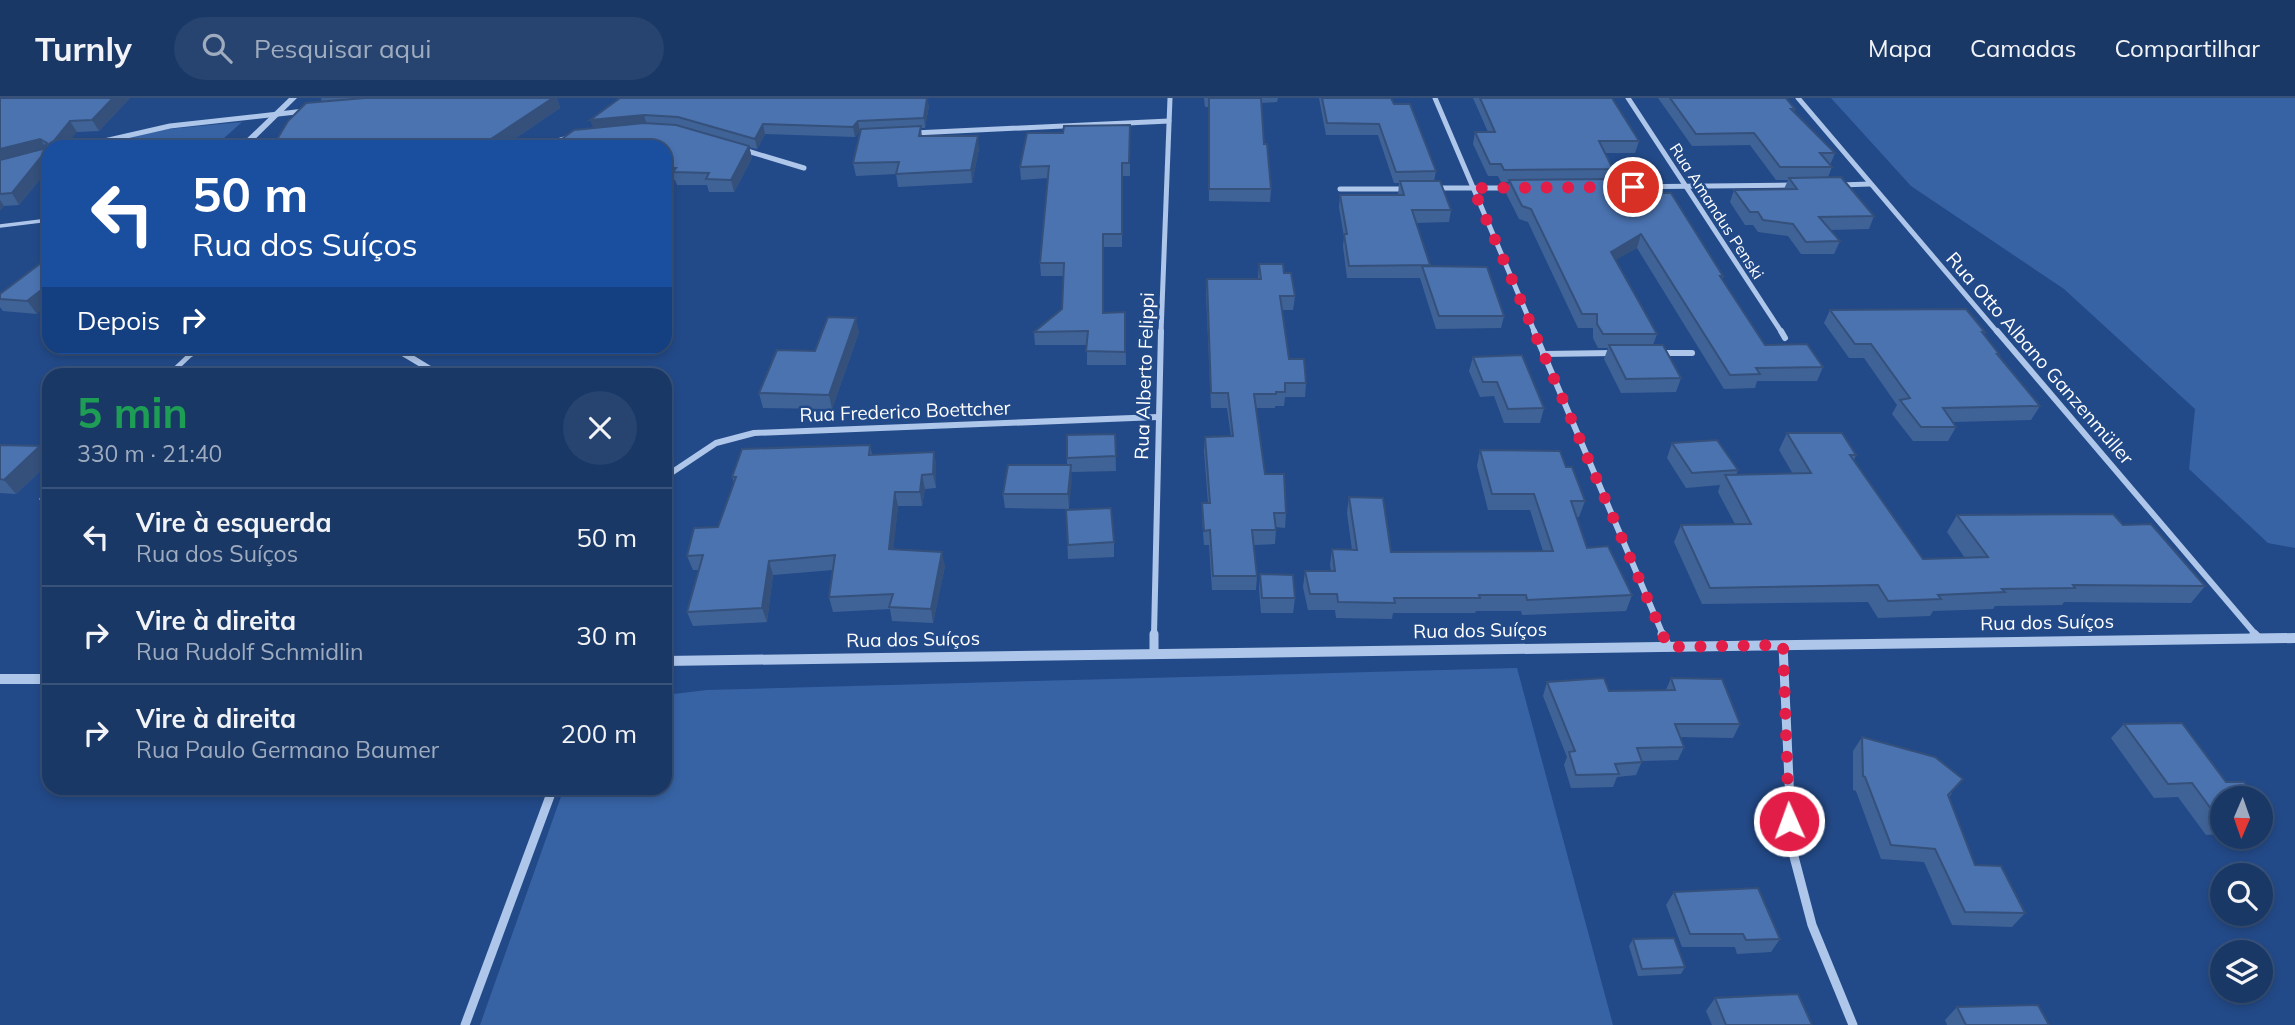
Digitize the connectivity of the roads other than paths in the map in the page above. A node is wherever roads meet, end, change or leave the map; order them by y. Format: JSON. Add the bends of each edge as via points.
{"nodes":[{"id":1,"x":293,"y":98,"type":"edge"},
{"id":2,"x":1170,"y":98,"type":"edge"},
{"id":3,"x":1435,"y":98,"type":"edge"},
{"id":4,"x":1629,"y":98,"type":"edge"},
{"id":5,"x":1798,"y":98,"type":"edge"},
{"id":6,"x":317,"y":110,"type":"edge"},
{"id":7,"x":276,"y":114,"type":"junction"},
{"id":8,"x":1169,"y":121,"type":"junction"},
{"id":9,"x":901,"y":134,"type":"edge"},
{"id":10,"x":584,"y":136,"type":"edge"},
{"id":11,"x":106,"y":140,"type":"edge"},
{"id":12,"x":249,"y":140,"type":"edge"},
{"id":13,"x":555,"y":140,"type":"edge"},
{"id":14,"x":742,"y":149,"type":"edge"},
{"id":15,"x":804,"y":167,"type":"dead end"},
{"id":16,"x":1870,"y":184,"type":"junction"},
{"id":17,"x":1804,"y":185,"type":"edge"},
{"id":18,"x":1831,"y":185,"type":"edge"},
{"id":19,"x":1686,"y":186,"type":"junction"},
{"id":20,"x":1606,"y":187,"type":"edge"},
{"id":21,"x":1473,"y":188,"type":"junction"},
{"id":22,"x":1526,"y":188,"type":"edge"},
{"id":23,"x":1339,"y":189,"type":"dead end"},
{"id":24,"x":42,"y":221,"type":"edge"},
{"id":25,"x":0,"y":226,"type":"edge"},
{"id":26,"x":1785,"y":338,"type":"dead end"},
{"id":27,"x":1624,"y":353,"type":"edge"},
{"id":28,"x":1651,"y":353,"type":"edge"},
{"id":29,"x":1692,"y":353,"type":"dead end"},
{"id":30,"x":191,"y":354,"type":"edge"},
{"id":31,"x":404,"y":354,"type":"edge"},
{"id":32,"x":1543,"y":354,"type":"junction"},
{"id":33,"x":176,"y":368,"type":"edge"},
{"id":34,"x":428,"y":368,"type":"edge"},
{"id":35,"x":1158,"y":417,"type":"junction"},
{"id":36,"x":672,"y":472,"type":"edge"},
{"id":37,"x":2258,"y":638,"type":"junction"},
{"id":38,"x":2295,"y":638,"type":"edge"},
{"id":39,"x":1783,"y":645,"type":"junction"},
{"id":40,"x":1668,"y":647,"type":"junction"},
{"id":41,"x":1154,"y":654,"type":"junction"},
{"id":42,"x":672,"y":662,"type":"edge"},
{"id":43,"x":42,"y":679,"type":"edge"},
{"id":44,"x":0,"y":680,"type":"edge"},
{"id":45,"x":550,"y":795,"type":"edge"},
{"id":46,"x":465,"y":1025,"type":"edge"},
{"id":47,"x":1853,"y":1025,"type":"edge"}],
"edges":[{"from":1,"to":7,"type":"street"},
{"from":2,"to":8,"type":"street","name":"Rua Alberto Felippi"},
{"from":3,"to":21,"type":"street"},
{"from":4,"to":19,"type":"street","name":"Rua Amandus Penski"},
{"from":5,"to":16,"type":"street","name":"Rua Otto Albano Ganzenmüller"},
{"from":6,"to":7,"type":"street"},
{"from":7,"to":11,"type":"street","via":[[151,129]]},
{"from":7,"to":12,"type":"street"},
{"from":8,"to":9,"type":"street"},
{"from":8,"to":35,"type":"street","name":"Rua Alberto Felippi"},
{"from":10,"to":13,"type":"street"},
{"from":14,"to":15,"type":"street"},
{"from":16,"to":18,"type":"street"},
{"from":16,"to":37,"type":"street","name":"Rua Otto Albano Ganzenmüller"},
{"from":17,"to":19,"type":"street"},
{"from":19,"to":20,"type":"street"},
{"from":19,"to":26,"type":"street","name":"Rua Amandus Penski"},
{"from":21,"to":22,"type":"street"},
{"from":21,"to":23,"type":"street"},
{"from":21,"to":32,"type":"street"},
{"from":24,"to":25,"type":"lane"},
{"from":27,"to":32,"type":"street"},
{"from":28,"to":29,"type":"street"},
{"from":30,"to":33,"type":"lane"},
{"from":31,"to":34,"type":"street"},
{"from":32,"to":40,"type":"street"},
{"from":35,"to":36,"type":"street","name":"Rua Frederico Boettcher","via":[[754,433],[711,443]]},
{"from":35,"to":41,"type":"street","name":"Rua Alberto Felippi"},
{"from":37,"to":38,"type":"street","name":"Rua dos Suíços"},
{"from":37,"to":39,"type":"street","name":"Rua dos Suíços"},
{"from":39,"to":40,"type":"street","name":"Rua dos Suíços"},
{"from":39,"to":47,"type":"street","via":[[1792,849],[1812,925]]},
{"from":40,"to":41,"type":"street","name":"Rua dos Suíços"},
{"from":41,"to":42,"type":"street","name":"Rua dos Suíços"},
{"from":43,"to":44,"type":"street"},
{"from":45,"to":46,"type":"street"}]}
